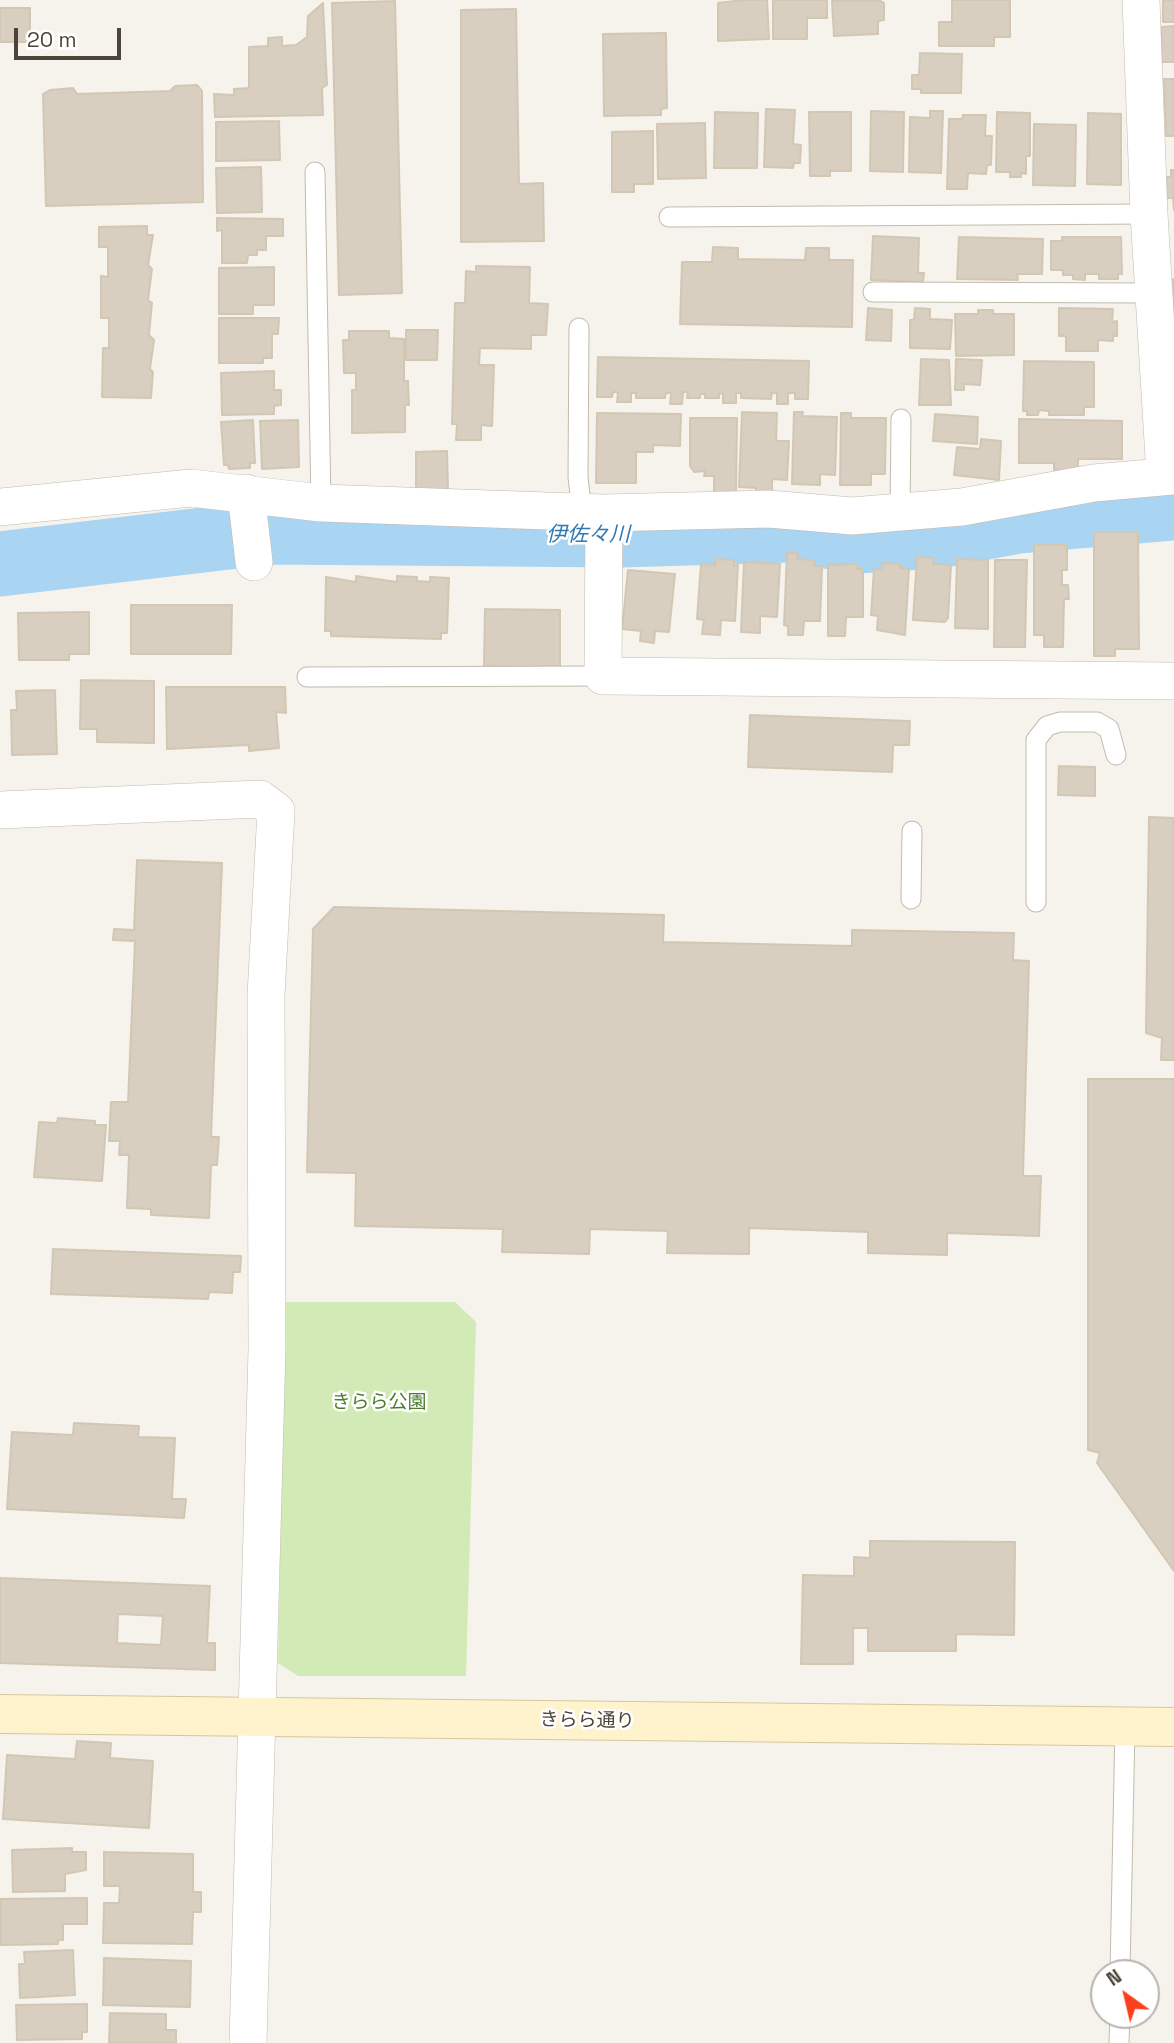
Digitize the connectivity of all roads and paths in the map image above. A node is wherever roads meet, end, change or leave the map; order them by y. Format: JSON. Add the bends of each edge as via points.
{"nodes":[{"id":1,"x":1141,"y":0,"type":"edge"},
{"id":2,"x":315,"y":172,"type":"dead end"},
{"id":3,"x":1149,"y":214,"type":"junction"},
{"id":4,"x":669,"y":217,"type":"dead end"},
{"id":5,"x":873,"y":292,"type":"dead end"},
{"id":6,"x":1153,"y":293,"type":"junction"},
{"id":7,"x":579,"y":328,"type":"dead end"},
{"id":8,"x":901,"y":419,"type":"dead end"},
{"id":9,"x":1170,"y":475,"type":"edge"},
{"id":10,"x":246,"y":494,"type":"junction"},
{"id":11,"x":321,"y":503,"type":"junction"},
{"id":12,"x":0,"y":507,"type":"edge"},
{"id":13,"x":900,"y":514,"type":"junction"},
{"id":14,"x":598,"y":523,"type":"junction"},
{"id":15,"x":254,"y":562,"type":"dead end"},
{"id":16,"x":603,"y":676,"type":"junction"},
{"id":17,"x":307,"y":677,"type":"dead end"},
{"id":18,"x":1174,"y":681,"type":"edge"},
{"id":19,"x":1116,"y":755,"type":"dead end"},
{"id":20,"x":0,"y":810,"type":"edge"},
{"id":21,"x":912,"y":831,"type":"dead end"},
{"id":22,"x":911,"y":899,"type":"dead end"},
{"id":23,"x":1036,"y":902,"type":"dead end"},
{"id":24,"x":0,"y":1714,"type":"edge"},
{"id":25,"x":258,"y":1717,"type":"junction"},
{"id":26,"x":1125,"y":1726,"type":"junction"},
{"id":27,"x":1174,"y":1727,"type":"edge"},
{"id":28,"x":1121,"y":1959,"type":"edge"},
{"id":29,"x":248,"y":2043,"type":"edge"}],
"edges":[{"from":1,"to":3,"type":"street"},
{"from":2,"to":11,"type":"lane"},
{"from":3,"to":4,"type":"lane"},
{"from":3,"to":6,"type":"street"},
{"from":5,"to":6,"type":"lane"},
{"from":6,"to":9,"type":"street"},
{"from":7,"to":14,"type":"lane","via":[[578,477]]},
{"from":8,"to":13,"type":"lane"},
{"from":9,"to":13,"type":"street"},
{"from":10,"to":11,"type":"street"},
{"from":10,"to":12,"type":"street","via":[[191,488]]},
{"from":10,"to":15,"type":"street"},
{"from":11,"to":14,"type":"street"},
{"from":13,"to":14,"type":"street","via":[[852,516],[769,509]]},
{"from":14,"to":16,"type":"street"},
{"from":16,"to":17,"type":"lane"},
{"from":16,"to":18,"type":"street"},
{"from":19,"to":23,"type":"lane","via":[[1109,729],[1097,722],[1060,722],[1047,726],[1035,740]]},
{"from":20,"to":25,"type":"street","via":[[260,799],[276,811],[266,995],[267,1349]]},
{"from":21,"to":22,"type":"lane"},
{"from":24,"to":25,"type":"street","name":"きらら通り"},
{"from":25,"to":26,"type":"street","name":"きらら通り"},
{"from":25,"to":29,"type":"street"},
{"from":26,"to":27,"type":"street","name":"きらら通り"},
{"from":26,"to":28,"type":"lane"}]}
